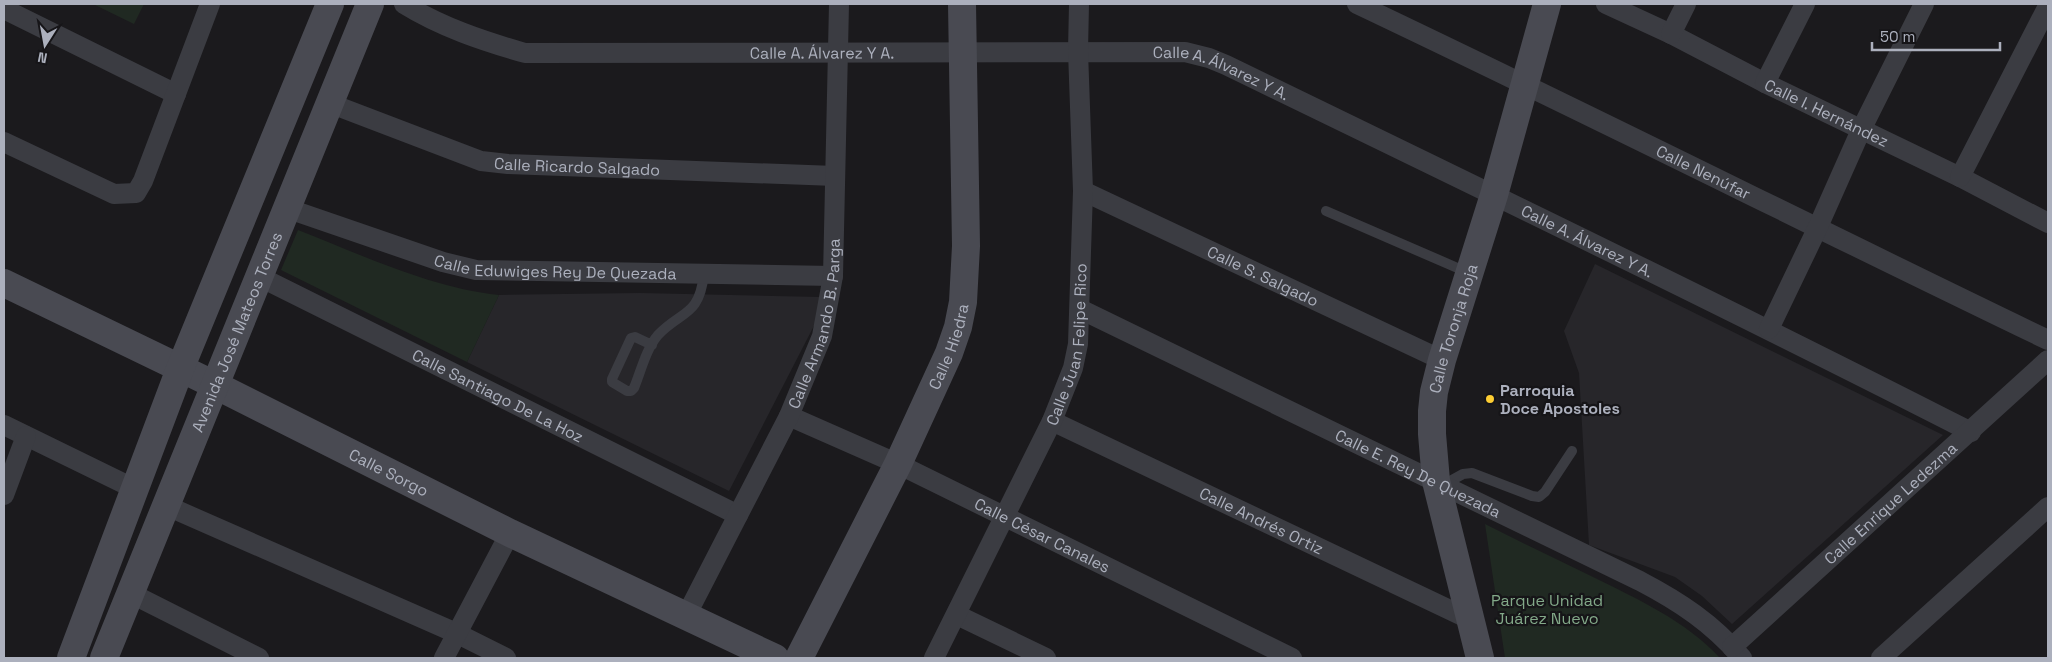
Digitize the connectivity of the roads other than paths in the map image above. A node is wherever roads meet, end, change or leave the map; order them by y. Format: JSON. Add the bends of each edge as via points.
{"nodes":[{"id":1,"x":210,"y":4,"type":"edge"},
{"id":2,"x":330,"y":4,"type":"edge"},
{"id":3,"x":370,"y":4,"type":"edge"},
{"id":4,"x":404,"y":4,"type":"edge"},
{"id":5,"x":839,"y":4,"type":"edge"},
{"id":6,"x":962,"y":4,"type":"edge"},
{"id":7,"x":1079,"y":4,"type":"edge"},
{"id":8,"x":1357,"y":4,"type":"edge"},
{"id":9,"x":1547,"y":4,"type":"edge"},
{"id":10,"x":1606,"y":4,"type":"edge"},
{"id":11,"x":1686,"y":4,"type":"edge"},
{"id":12,"x":1805,"y":4,"type":"edge"},
{"id":13,"x":1924,"y":4,"type":"edge"},
{"id":14,"x":2048,"y":6,"type":"edge"},
{"id":15,"x":4,"y":9,"type":"edge"},
{"id":16,"x":1671,"y":34,"type":"junction"},
{"id":17,"x":1078,"y":51,"type":"junction"},
{"id":18,"x":962,"y":53,"type":"junction"},
{"id":19,"x":838,"y":54,"type":"junction"},
{"id":20,"x":1764,"y":83,"type":"junction"},
{"id":21,"x":1526,"y":84,"type":"junction"},
{"id":22,"x":176,"y":94,"type":"junction"},
{"id":23,"x":329,"y":103,"type":"junction"},
{"id":24,"x":1861,"y":130,"type":"junction"},
{"id":25,"x":4,"y":142,"type":"edge"},
{"id":26,"x":835,"y":176,"type":"junction"},
{"id":27,"x":1960,"y":177,"type":"junction"},
{"id":28,"x":1083,"y":191,"type":"junction"},
{"id":29,"x":1494,"y":195,"type":"junction"},
{"id":30,"x":286,"y":208,"type":"junction"},
{"id":31,"x":1326,"y":210,"type":"dead end"},
{"id":32,"x":2048,"y":223,"type":"edge"},
{"id":33,"x":1818,"y":229,"type":"junction"},
{"id":34,"x":704,"y":274,"type":"junction"},
{"id":35,"x":1469,"y":274,"type":"junction"},
{"id":36,"x":258,"y":276,"type":"junction"},
{"id":37,"x":832,"y":276,"type":"junction"},
{"id":38,"x":4,"y":283,"type":"edge"},
{"id":39,"x":1080,"y":309,"type":"junction"},
{"id":40,"x":1769,"y":329,"type":"junction"},
{"id":41,"x":2048,"y":340,"type":"edge"},
{"id":42,"x":652,"y":345,"type":"junction"},
{"id":43,"x":1442,"y":360,"type":"junction"},
{"id":44,"x":2048,"y":360,"type":"edge"},
{"id":45,"x":180,"y":369,"type":"junction"},
{"id":46,"x":215,"y":385,"type":"junction"},
{"id":47,"x":789,"y":416,"type":"junction"},
{"id":48,"x":1052,"y":421,"type":"junction"},
{"id":49,"x":4,"y":426,"type":"edge"},
{"id":50,"x":1970,"y":432,"type":"junction"},
{"id":51,"x":26,"y":436,"type":"junction"},
{"id":52,"x":1572,"y":451,"type":"dead end"},
{"id":53,"x":898,"y":464,"type":"junction"},
{"id":54,"x":1440,"y":483,"type":"junction"},
{"id":55,"x":135,"y":489,"type":"junction"},
{"id":56,"x":4,"y":495,"type":"edge"},
{"id":57,"x":165,"y":505,"type":"junction"},
{"id":58,"x":2048,"y":507,"type":"edge"},
{"id":59,"x":738,"y":515,"type":"junction"},
{"id":60,"x":1005,"y":517,"type":"junction"},
{"id":61,"x":510,"y":533,"type":"junction"},
{"id":62,"x":130,"y":593,"type":"junction"},
{"id":63,"x":957,"y":615,"type":"junction"},
{"id":64,"x":686,"y":616,"type":"junction"},
{"id":65,"x":1471,"y":620,"type":"junction"},
{"id":66,"x":456,"y":633,"type":"junction"},
{"id":67,"x":1737,"y":652,"type":"edge"},
{"id":68,"x":71,"y":658,"type":"edge"},
{"id":69,"x":104,"y":658,"type":"edge"},
{"id":70,"x":259,"y":658,"type":"edge"},
{"id":71,"x":444,"y":658,"type":"edge"},
{"id":72,"x":506,"y":658,"type":"edge"},
{"id":73,"x":775,"y":658,"type":"edge"},
{"id":74,"x":799,"y":658,"type":"edge"},
{"id":75,"x":934,"y":658,"type":"edge"},
{"id":76,"x":1046,"y":658,"type":"edge"},
{"id":77,"x":1292,"y":658,"type":"edge"},
{"id":78,"x":1480,"y":658,"type":"edge"},
{"id":79,"x":1881,"y":658,"type":"edge"}],
"edges":[{"from":1,"to":22,"type":"street"},
{"from":2,"to":45,"type":"street"},
{"from":3,"to":23,"type":"street","name":"Avenida José Mateos Torres"},
{"from":4,"to":19,"type":"street","name":"Calle A. Álvarez Y A.","via":[[480,40],[525,53]]},
{"from":5,"to":19,"type":"street","name":"Calle Armando B. Parga"},
{"from":6,"to":18,"type":"street","name":"Calle Hiedra"},
{"from":7,"to":17,"type":"street","name":"Calle Juan Felipe Rico"},
{"from":8,"to":21,"type":"street","name":"Calle Nenúfar"},
{"from":9,"to":21,"type":"street","name":"Calle Toronja Roja"},
{"from":10,"to":16,"type":"street","name":"Calle I. Hernández"},
{"from":11,"to":16,"type":"street"},
{"from":12,"to":20,"type":"street"},
{"from":13,"to":24,"type":"street"},
{"from":14,"to":27,"type":"street"},
{"from":15,"to":22,"type":"street"},
{"from":16,"to":20,"type":"street","name":"Calle I. Hernández"},
{"from":17,"to":18,"type":"street","name":"Calle A. Álvarez Y A."},
{"from":17,"to":28,"type":"street","name":"Calle Juan Felipe Rico"},
{"from":17,"to":29,"type":"street","name":"Calle A. Álvarez Y A.","via":[[1185,52],[1208,58]]},
{"from":18,"to":19,"type":"street","name":"Calle A. Álvarez Y A."},
{"from":18,"to":53,"type":"street","name":"Calle Hiedra","via":[[966,246],[963,302],[949,353]]},
{"from":19,"to":26,"type":"street","name":"Calle Armando B. Parga"},
{"from":20,"to":24,"type":"street","name":"Calle I. Hernández"},
{"from":21,"to":29,"type":"street","name":"Calle Toronja Roja"},
{"from":21,"to":33,"type":"street","name":"Calle Nenúfar"},
{"from":22,"to":25,"type":"street","via":[[136,193],[114,194]]},
{"from":23,"to":26,"type":"street","name":"Calle Ricardo Salgado","via":[[481,161]]},
{"from":23,"to":30,"type":"street","name":"Avenida José Mateos Torres"},
{"from":24,"to":27,"type":"street","name":"Calle I. Hernández"},
{"from":24,"to":33,"type":"street"},
{"from":26,"to":37,"type":"street","name":"Calle Armando B. Parga"},
{"from":27,"to":32,"type":"street","name":"Calle I. Hernández"},
{"from":28,"to":39,"type":"street","name":"Calle Juan Felipe Rico"},
{"from":28,"to":43,"type":"street","name":"Calle S. Salgado"},
{"from":29,"to":35,"type":"street","name":"Calle Toronja Roja"},
{"from":29,"to":40,"type":"street","name":"Calle A. Álvarez Y A."},
{"from":30,"to":34,"type":"street","name":"Calle Eduwiges Rey De Quezada","via":[[443,262],[476,270]]},
{"from":30,"to":36,"type":"street","name":"Avenida José Mateos Torres"},
{"from":31,"to":35,"type":"lane"},
{"from":33,"to":40,"type":"street"},
{"from":33,"to":41,"type":"street","name":"Calle Nenúfar"},
{"from":34,"to":37,"type":"street","name":"Calle Eduwiges Rey De Quezada"},
{"from":34,"to":42,"type":"lane","via":[[702,288],[693,307],[658,335]]},
{"from":35,"to":43,"type":"street","name":"Calle Toronja Roja"},
{"from":36,"to":46,"type":"street","name":"Avenida José Mateos Torres"},
{"from":36,"to":59,"type":"street","name":"Calle Santiago De La Hoz"},
{"from":37,"to":47,"type":"street","name":"Calle Armando B. Parga","via":[[822,336]]},
{"from":38,"to":45,"type":"street","name":"Calle Sorgo"},
{"from":39,"to":48,"type":"street","name":"Calle Juan Felipe Rico","via":[[1073,368]]},
{"from":39,"to":54,"type":"street","name":"Calle E. Rey De Quezada"},
{"from":40,"to":50,"type":"street","name":"Calle A. Álvarez Y A."},
{"from":42,"to":42,"type":"lane","via":[[630,338],[612,382],[631,391]]},
{"from":43,"to":54,"type":"street","name":"Calle Toronja Roja","via":[[1432,411],[1432,434]]},
{"from":44,"to":50,"type":"street","name":"Calle Enrique Ledezma"},
{"from":45,"to":46,"type":"street","name":"Calle Sorgo"},
{"from":45,"to":55,"type":"street"},
{"from":46,"to":57,"type":"street","name":"Avenida José Mateos Torres"},
{"from":46,"to":61,"type":"street","name":"Calle Sorgo"},
{"from":47,"to":53,"type":"street","name":"Calle César Canales"},
{"from":47,"to":59,"type":"street","name":"Calle Armando B. Parga"},
{"from":48,"to":60,"type":"street","name":"Calle Juan Felipe Rico"},
{"from":48,"to":65,"type":"street","name":"Calle Andrés Ortiz"},
{"from":49,"to":51,"type":"street"},
{"from":50,"to":67,"type":"street","name":"Calle Enrique Ledezma"},
{"from":51,"to":55,"type":"street"},
{"from":51,"to":56,"type":"street"},
{"from":52,"to":54,"type":"lane","via":[[1540,496],[1532,496],[1472,473]]},
{"from":53,"to":60,"type":"street","name":"Calle César Canales"},
{"from":53,"to":74,"type":"street","name":"Calle Hiedra"},
{"from":54,"to":65,"type":"street","name":"Calle Toronja Roja"},
{"from":54,"to":67,"type":"street","name":"Calle E. Rey De Quezada","via":[[1663,593],[1689,609]]},
{"from":55,"to":68,"type":"street"},
{"from":57,"to":62,"type":"street","name":"Avenida José Mateos Torres"},
{"from":57,"to":66,"type":"street"},
{"from":58,"to":79,"type":"street"},
{"from":59,"to":64,"type":"street","name":"Calle Armando B. Parga"},
{"from":60,"to":63,"type":"street","name":"Calle Juan Felipe Rico"},
{"from":60,"to":77,"type":"street","name":"Calle César Canales"},
{"from":61,"to":64,"type":"street","name":"Calle Sorgo"},
{"from":61,"to":66,"type":"street"},
{"from":62,"to":69,"type":"street","name":"Avenida José Mateos Torres"},
{"from":62,"to":70,"type":"street"},
{"from":63,"to":75,"type":"street","name":"Calle Juan Felipe Rico"},
{"from":63,"to":76,"type":"street"},
{"from":64,"to":73,"type":"street","name":"Calle Sorgo"},
{"from":65,"to":78,"type":"street","name":"Calle Toronja Roja"},
{"from":66,"to":71,"type":"street"},
{"from":66,"to":72,"type":"street"}]}
